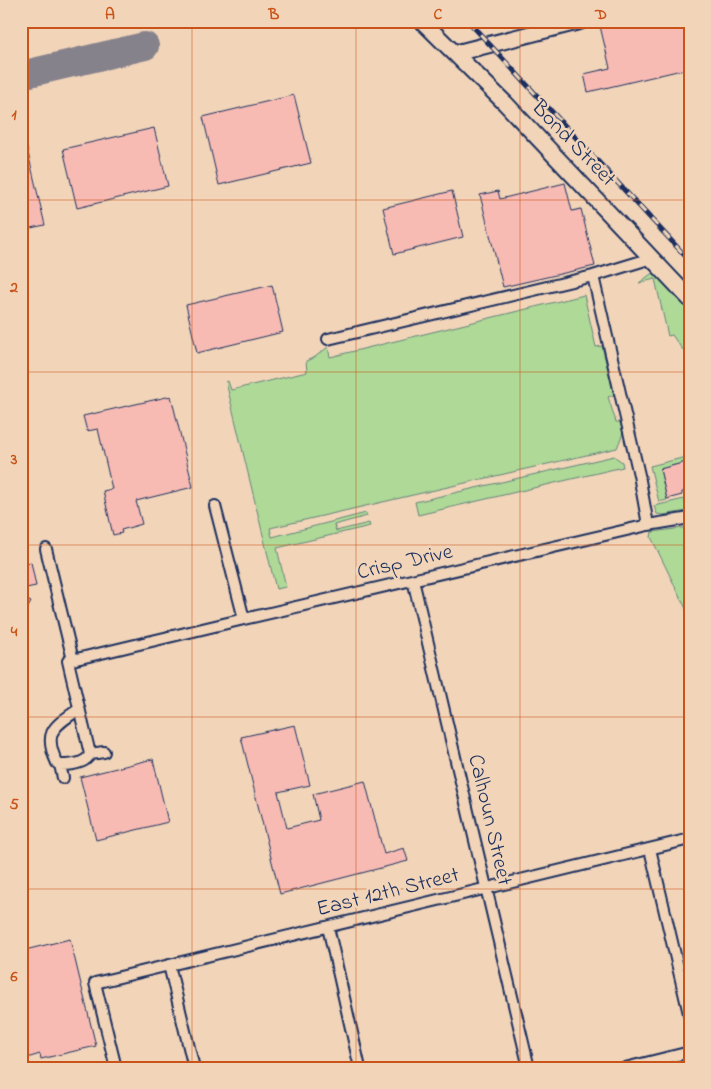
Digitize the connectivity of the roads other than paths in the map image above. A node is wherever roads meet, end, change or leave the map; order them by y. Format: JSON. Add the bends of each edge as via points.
{"nodes":[{"id":1,"x":422,"y":21,"type":"edge"},
{"id":2,"x":581,"y":21,"type":"edge"},
{"id":3,"x":456,"y":53,"type":"junction"},
{"id":4,"x":652,"y":258,"type":"junction"},
{"id":5,"x":593,"y":276,"type":"junction"},
{"id":6,"x":690,"y":299,"type":"edge"},
{"id":7,"x":328,"y":339,"type":"dead end"},
{"id":8,"x":215,"y":506,"type":"dead end"},
{"id":9,"x":690,"y":518,"type":"edge"},
{"id":10,"x":648,"y":525,"type":"junction"},
{"id":11,"x":46,"y":549,"type":"dead end"},
{"id":12,"x":413,"y":580,"type":"junction"},
{"id":13,"x":244,"y":619,"type":"junction"},
{"id":14,"x":73,"y":660,"type":"junction"},
{"id":15,"x":80,"y":709,"type":"junction"},
{"id":16,"x":104,"y":752,"type":"dead end"},
{"id":17,"x":90,"y":754,"type":"junction"},
{"id":18,"x":60,"y":765,"type":"junction"},
{"id":19,"x":63,"y":778,"type":"dead end"},
{"id":20,"x":690,"y":839,"type":"edge"},
{"id":21,"x":650,"y":849,"type":"junction"},
{"id":22,"x":486,"y":888,"type":"junction"},
{"id":23,"x":328,"y":927,"type":"junction"},
{"id":24,"x":169,"y":965,"type":"junction"},
{"id":25,"x":690,"y":1018,"type":"edge"},
{"id":26,"x":690,"y":1052,"type":"edge"},
{"id":27,"x":116,"y":1068,"type":"edge"},
{"id":28,"x":194,"y":1068,"type":"edge"},
{"id":29,"x":360,"y":1068,"type":"edge"},
{"id":30,"x":529,"y":1068,"type":"edge"},
{"id":31,"x":625,"y":1068,"type":"edge"}],
"edges":[{"from":1,"to":3,"type":"street","name":"Bond Street"},
{"from":2,"to":3,"type":"street"},
{"from":3,"to":4,"type":"street","name":"Bond Street"},
{"from":4,"to":5,"type":"street"},
{"from":4,"to":6,"type":"street","name":"Bond Street"},
{"from":5,"to":7,"type":"street"},
{"from":5,"to":10,"type":"street"},
{"from":8,"to":13,"type":"street"},
{"from":9,"to":10,"type":"street","name":"Crisp Drive"},
{"from":10,"to":12,"type":"street","name":"Crisp Drive"},
{"from":11,"to":14,"type":"street"},
{"from":12,"to":13,"type":"street","name":"Crisp Drive"},
{"from":12,"to":22,"type":"street","name":"Calhoun Street"},
{"from":13,"to":14,"type":"street","name":"Crisp Drive"},
{"from":14,"to":15,"type":"street","via":[[68,661]]},
{"from":15,"to":17,"type":"street"},
{"from":15,"to":18,"type":"street","via":[[52,731],[50,744]]},
{"from":16,"to":17,"type":"street"},
{"from":17,"to":18,"type":"street","via":[[83,761]]},
{"from":18,"to":19,"type":"street"},
{"from":20,"to":21,"type":"street","name":"East 12th Street"},
{"from":21,"to":22,"type":"street","name":"East 12th Street"},
{"from":21,"to":25,"type":"street"},
{"from":22,"to":23,"type":"street","name":"East 12th Street"},
{"from":22,"to":30,"type":"street","name":"Calhoun Street"},
{"from":23,"to":24,"type":"street","name":"East 12th Street"},
{"from":23,"to":29,"type":"street"},
{"from":24,"to":27,"type":"street","name":"East 12th Street","via":[[95,983]]},
{"from":24,"to":28,"type":"street"},
{"from":26,"to":31,"type":"street"}]}
